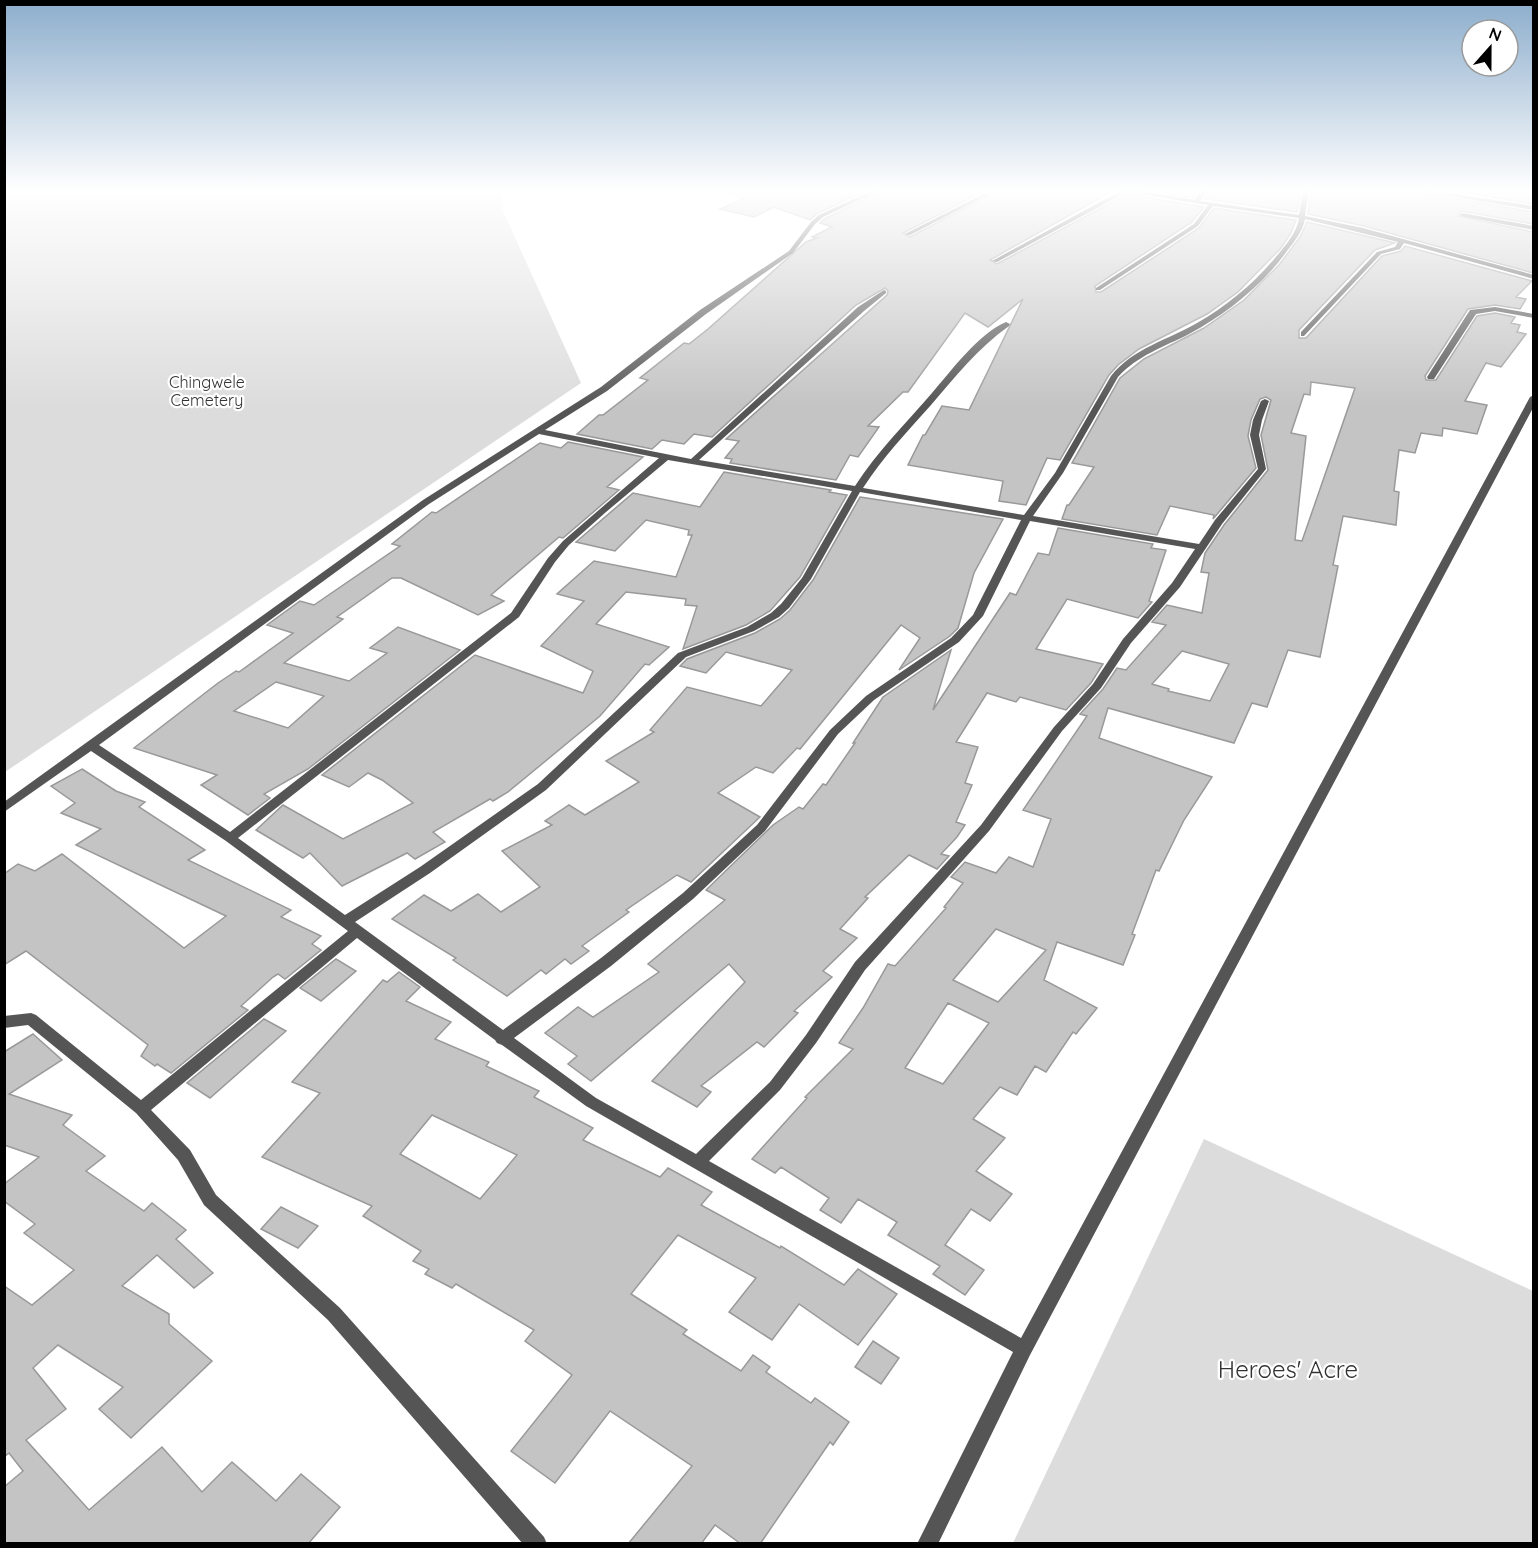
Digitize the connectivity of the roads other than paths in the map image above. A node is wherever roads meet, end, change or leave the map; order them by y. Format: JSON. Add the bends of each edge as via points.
{"nodes":[{"id":1,"x":777,"y":261,"type":"edge"},
{"id":2,"x":1141,"y":261,"type":"edge"},
{"id":3,"x":1276,"y":261,"type":"edge"},
{"id":4,"x":1371,"y":261,"type":"edge"},
{"id":5,"x":1476,"y":261,"type":"edge"},
{"id":6,"x":1533,"y":277,"type":"edge"},
{"id":7,"x":1098,"y":289,"type":"dead end"},
{"id":8,"x":884,"y":292,"type":"dead end"},
{"id":9,"x":1533,"y":316,"type":"edge"},
{"id":10,"x":1006,"y":324,"type":"dead end"},
{"id":11,"x":1304,"y":334,"type":"dead end"},
{"id":12,"x":1431,"y":377,"type":"dead end"},
{"id":13,"x":1533,"y":397,"type":"edge"},
{"id":14,"x":1265,"y":401,"type":"dead end"},
{"id":15,"x":536,"y":431,"type":"junction"},
{"id":16,"x":666,"y":457,"type":"junction"},
{"id":17,"x":693,"y":461,"type":"junction"},
{"id":18,"x":858,"y":489,"type":"junction"},
{"id":19,"x":1026,"y":519,"type":"junction"},
{"id":20,"x":1200,"y":547,"type":"junction"},
{"id":21,"x":92,"y":746,"type":"junction"},
{"id":22,"x":4,"y":808,"type":"edge"},
{"id":23,"x":230,"y":838,"type":"junction"},
{"id":24,"x":351,"y":926,"type":"junction"},
{"id":25,"x":4,"y":1022,"type":"edge"},
{"id":26,"x":502,"y":1038,"type":"junction"},
{"id":27,"x":141,"y":1109,"type":"junction"},
{"id":28,"x":698,"y":1162,"type":"junction"},
{"id":29,"x":1024,"y":1348,"type":"junction"},
{"id":30,"x":537,"y":1544,"type":"edge"},
{"id":31,"x":927,"y":1544,"type":"edge"}],
"edges":[{"from":1,"to":15,"type":"street","via":[[703,312],[604,389]]},
{"from":2,"to":7,"type":"street"},
{"from":3,"to":19,"type":"street","via":[[1243,295],[1124,365],[1059,473]]},
{"from":4,"to":11,"type":"street"},
{"from":5,"to":6,"type":"street"},
{"from":8,"to":17,"type":"street"},
{"from":9,"to":12,"type":"street","via":[[1492,309],[1473,312]]},
{"from":10,"to":18,"type":"street","via":[[970,353],[893,441]]},
{"from":13,"to":29,"type":"street"},
{"from":14,"to":20,"type":"street","via":[[1256,422],[1255,439],[1262,469]]},
{"from":15,"to":16,"type":"street"},
{"from":15,"to":21,"type":"street","via":[[426,502]]},
{"from":16,"to":17,"type":"street"},
{"from":16,"to":23,"type":"street","via":[[566,543],[515,615]]},
{"from":17,"to":18,"type":"street"},
{"from":18,"to":19,"type":"street"},
{"from":18,"to":24,"type":"street","via":[[815,569],[784,608],[745,632],[682,655],[542,787]]},
{"from":19,"to":20,"type":"street"},
{"from":19,"to":26,"type":"street","via":[[978,616],[955,640],[870,698],[841,725],[761,828],[688,896]]},
{"from":20,"to":28,"type":"street","via":[[1176,585],[1127,641],[1097,686],[1058,729],[985,828],[860,966],[775,1086]]},
{"from":21,"to":22,"type":"street"},
{"from":21,"to":23,"type":"street"},
{"from":23,"to":24,"type":"street"},
{"from":24,"to":26,"type":"street"},
{"from":24,"to":27,"type":"street"},
{"from":25,"to":27,"type":"street","via":[[31,1019]]},
{"from":26,"to":28,"type":"street","via":[[591,1102]]},
{"from":27,"to":30,"type":"street","via":[[184,1155],[210,1200],[334,1314]]},
{"from":28,"to":29,"type":"street"},
{"from":29,"to":31,"type":"street"}]}
